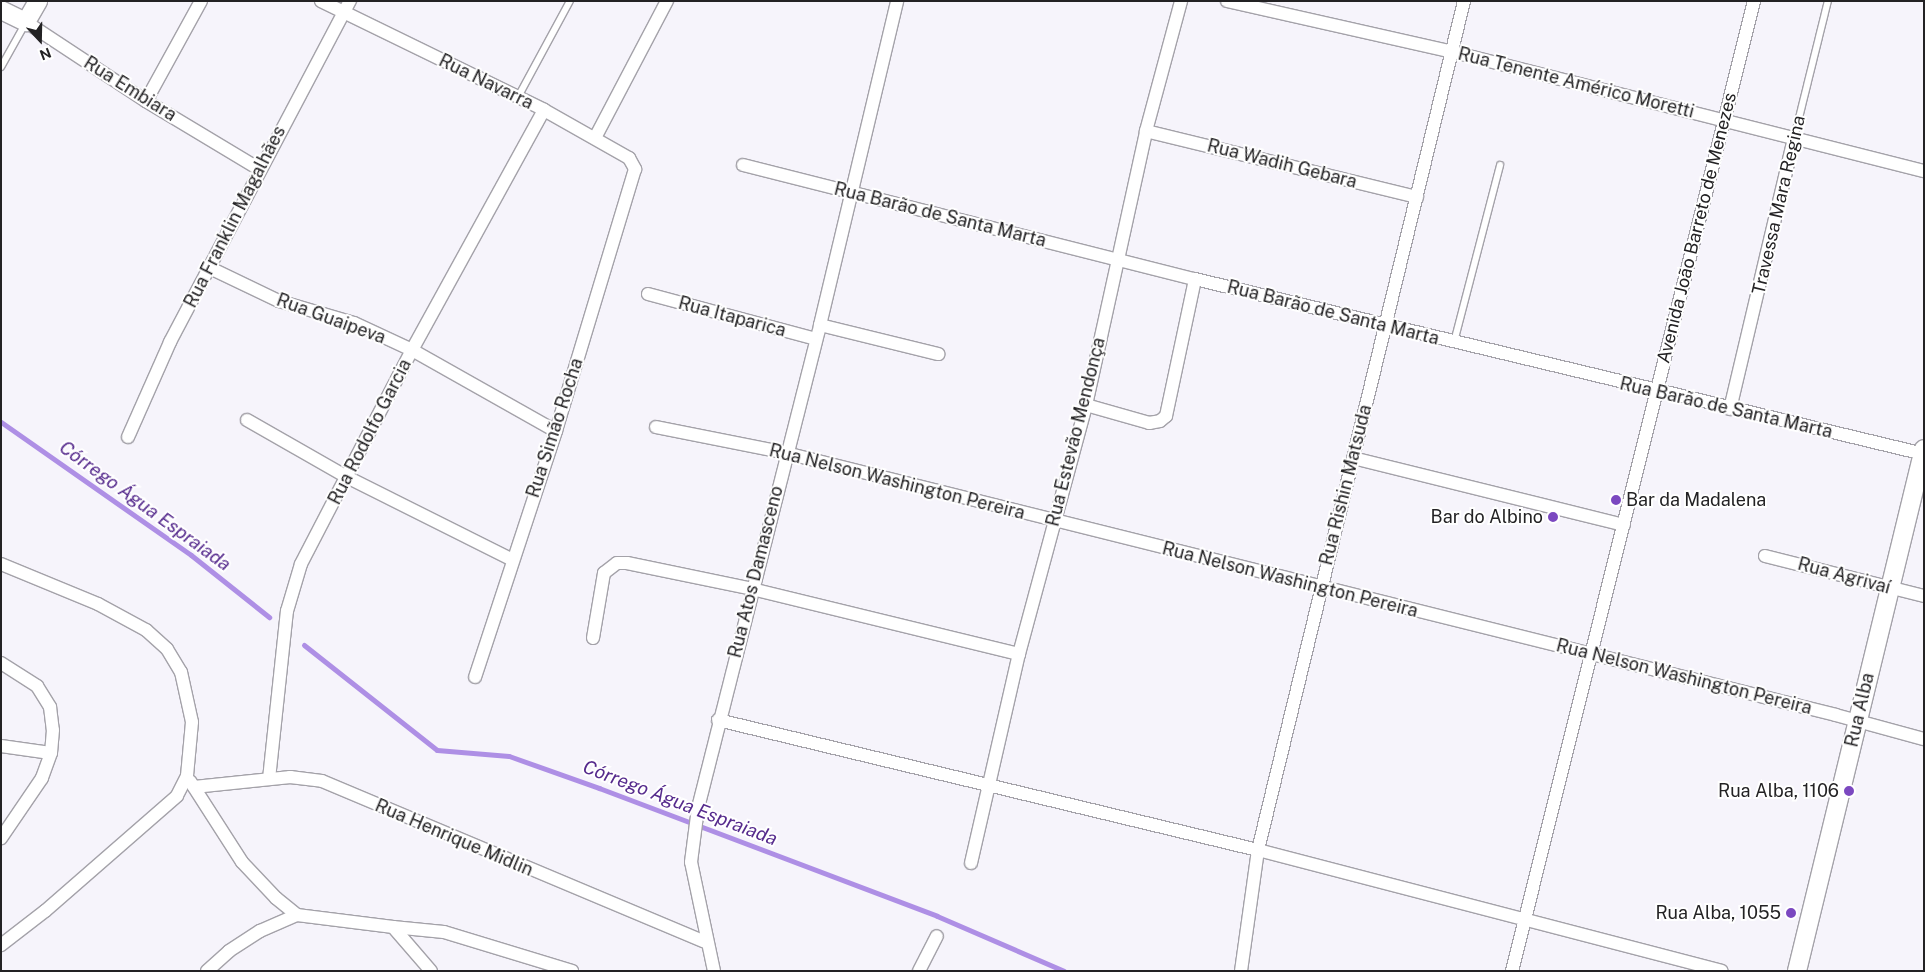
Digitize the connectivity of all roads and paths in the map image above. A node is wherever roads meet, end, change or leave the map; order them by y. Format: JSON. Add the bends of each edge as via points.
{"nodes":[{"id":1,"x":38,"y":1,"type":"edge"},
{"id":2,"x":202,"y":1,"type":"edge"},
{"id":3,"x":320,"y":1,"type":"edge"},
{"id":4,"x":350,"y":1,"type":"edge"},
{"id":5,"x":570,"y":1,"type":"edge"},
{"id":6,"x":668,"y":1,"type":"edge"},
{"id":7,"x":897,"y":1,"type":"edge"},
{"id":8,"x":1181,"y":1,"type":"edge"},
{"id":9,"x":1227,"y":1,"type":"edge"},
{"id":10,"x":1464,"y":1,"type":"edge"},
{"id":11,"x":1754,"y":1,"type":"edge"},
{"id":12,"x":1828,"y":1,"type":"edge"},
{"id":13,"x":1,"y":10,"type":"edge"},
{"id":14,"x":343,"y":14,"type":"junction"},
{"id":15,"x":26,"y":22,"type":"junction"},
{"id":16,"x":1452,"y":52,"type":"junction"},
{"id":17,"x":1,"y":67,"type":"edge"},
{"id":18,"x":518,"y":97,"type":"junction"},
{"id":19,"x":146,"y":101,"type":"junction"},
{"id":20,"x":544,"y":110,"type":"junction"},
{"id":21,"x":1723,"y":119,"type":"junction"},
{"id":22,"x":1146,"y":132,"type":"junction"},
{"id":23,"x":595,"y":138,"type":"junction"},
{"id":24,"x":1794,"y":138,"type":"junction"},
{"id":25,"x":1500,"y":164,"type":"dead end"},
{"id":26,"x":743,"y":165,"type":"dead end"},
{"id":27,"x":259,"y":169,"type":"junction"},
{"id":28,"x":1924,"y":171,"type":"edge"},
{"id":29,"x":633,"y":178,"type":"joint"},
{"id":30,"x":850,"y":193,"type":"junction"},
{"id":31,"x":1417,"y":197,"type":"junction"},
{"id":32,"x":1118,"y":259,"type":"junction"},
{"id":33,"x":210,"y":268,"type":"junction"},
{"id":34,"x":1195,"y":279,"type":"junction"},
{"id":35,"x":648,"y":294,"type":"dead end"},
{"id":36,"x":820,"y":325,"type":"junction"},
{"id":37,"x":1386,"y":326,"type":"junction"},
{"id":38,"x":816,"y":340,"type":"junction"},
{"id":39,"x":1454,"y":342,"type":"junction"},
{"id":40,"x":412,"y":350,"type":"junction"},
{"id":41,"x":938,"y":354,"type":"dead end"},
{"id":42,"x":1657,"y":391,"type":"junction"},
{"id":43,"x":1086,"y":405,"type":"junction"},
{"id":44,"x":1730,"y":409,"type":"junction"},
{"id":45,"x":247,"y":420,"type":"dead end"},
{"id":46,"x":656,"y":427,"type":"dead end"},
{"id":47,"x":556,"y":431,"type":"junction"},
{"id":48,"x":128,"y":437,"type":"dead end"},
{"id":49,"x":1923,"y":452,"type":"edge"},
{"id":50,"x":786,"y":454,"type":"junction"},
{"id":51,"x":1353,"y":458,"type":"junction"},
{"id":52,"x":347,"y":477,"type":"junction"},
{"id":53,"x":1054,"y":521,"type":"junction"},
{"id":54,"x":1624,"y":525,"type":"junction"},
{"id":55,"x":1764,"y":556,"type":"dead end"},
{"id":56,"x":511,"y":559,"type":"junction"},
{"id":57,"x":1,"y":564,"type":"edge"},
{"id":58,"x":1320,"y":588,"type":"junction"},
{"id":59,"x":1888,"y":588,"type":"junction"},
{"id":60,"x":752,"y":589,"type":"junction"},
{"id":61,"x":1924,"y":596,"type":"edge"},
{"id":62,"x":593,"y":638,"type":"dead end"},
{"id":63,"x":1019,"y":654,"type":"junction"},
{"id":64,"x":1590,"y":654,"type":"junction"},
{"id":65,"x":1,"y":663,"type":"edge"},
{"id":66,"x":476,"y":677,"type":"dead end"},
{"id":67,"x":718,"y":720,"type":"junction"},
{"id":68,"x":1857,"y":720,"type":"junction"},
{"id":69,"x":1924,"y":739,"type":"edge"},
{"id":70,"x":1,"y":746,"type":"edge"},
{"id":71,"x":51,"y":752,"type":"junction"},
{"id":72,"x":269,"y":779,"type":"junction"},
{"id":73,"x":191,"y":781,"type":"junction"},
{"id":74,"x":990,"y":785,"type":"junction"},
{"id":75,"x":1,"y":838,"type":"edge"},
{"id":76,"x":1258,"y":850,"type":"junction"},
{"id":77,"x":971,"y":863,"type":"dead end"},
{"id":78,"x":297,"y":915,"type":"junction"},
{"id":79,"x":1524,"y":921,"type":"junction"},
{"id":80,"x":393,"y":927,"type":"junction"},
{"id":81,"x":936,"y":936,"type":"dead end"},
{"id":82,"x":705,"y":942,"type":"junction"},
{"id":83,"x":1,"y":945,"type":"edge"},
{"id":84,"x":207,"y":971,"type":"edge"},
{"id":85,"x":431,"y":971,"type":"edge"},
{"id":86,"x":572,"y":971,"type":"edge"},
{"id":87,"x":714,"y":971,"type":"edge"},
{"id":88,"x":919,"y":971,"type":"edge"},
{"id":89,"x":1241,"y":971,"type":"edge"},
{"id":90,"x":1512,"y":971,"type":"edge"},
{"id":91,"x":1721,"y":971,"type":"edge"},
{"id":92,"x":1796,"y":971,"type":"edge"}],
"edges":[{"from":1,"to":15,"type":"street"},
{"from":2,"to":19,"type":"street"},
{"from":3,"to":14,"type":"street","name":"Rua Navarra"},
{"from":4,"to":14,"type":"street","name":"Rua Franklin Magalhães"},
{"from":5,"to":18,"type":"lane"},
{"from":6,"to":23,"type":"street"},
{"from":7,"to":30,"type":"street","name":"Rua Atos Damasceno"},
{"from":8,"to":22,"type":"street","name":"Rua Estevão Mendonça"},
{"from":9,"to":16,"type":"street","name":"Rua Tenente Américo Moretti"},
{"from":10,"to":16,"type":"street","name":"Rua Rishin Matsuda"},
{"from":11,"to":21,"type":"street","name":"Avenida João Barreto de Menezes"},
{"from":12,"to":24,"type":"lane","name":"Travessa Mara Regina"},
{"from":13,"to":15,"type":"street","name":"Rua Embiara"},
{"from":14,"to":18,"type":"street","name":"Rua Navarra"},
{"from":14,"to":27,"type":"street","name":"Rua Franklin Magalhães"},
{"from":15,"to":17,"type":"lane"},
{"from":15,"to":19,"type":"street","name":"Rua Embiara"},
{"from":16,"to":21,"type":"street","name":"Rua Tenente Américo Moretti"},
{"from":16,"to":31,"type":"street","name":"Rua Rishin Matsuda"},
{"from":18,"to":20,"type":"street","name":"Rua Navarra"},
{"from":19,"to":27,"type":"street","name":"Rua Embiara"},
{"from":20,"to":23,"type":"street","name":"Rua Navarra"},
{"from":20,"to":40,"type":"street","name":"Rua Rodolfo Garcia"},
{"from":21,"to":24,"type":"street","name":"Rua Tenente Américo Moretti"},
{"from":21,"to":42,"type":"street","name":"Avenida João Barreto de Menezes"},
{"from":22,"to":31,"type":"street","name":"Rua Wadih Gebara"},
{"from":22,"to":32,"type":"street","name":"Rua Estevão Mendonça"},
{"from":23,"to":29,"type":"street","name":"Rua Navarra","via":[[629,158],[635,169]]},
{"from":24,"to":28,"type":"street","name":"Rua Tenente Américo Moretti"},
{"from":24,"to":44,"type":"street","name":"Travessa Mara Regina"},
{"from":25,"to":39,"type":"lane"},
{"from":26,"to":30,"type":"street","name":"Rua Barão de Santa Marta"},
{"from":27,"to":33,"type":"street","name":"Rua Franklin Magalhães"},
{"from":29,"to":47,"type":"street","name":"Rua Simão Rocha"},
{"from":30,"to":32,"type":"street","name":"Rua Barão de Santa Marta"},
{"from":30,"to":36,"type":"street","name":"Rua Atos Damasceno"},
{"from":31,"to":37,"type":"street","name":"Rua Rishin Matsuda"},
{"from":32,"to":34,"type":"street","name":"Rua Barão de Santa Marta"},
{"from":32,"to":43,"type":"street","name":"Rua Estevão Mendonça"},
{"from":33,"to":40,"type":"street","name":"Rua Guaipeva","via":[[279,301],[354,323]]},
{"from":33,"to":48,"type":"street","name":"Rua Franklin Magalhães","via":[[170,342]]},
{"from":34,"to":37,"type":"street","name":"Rua Barão de Santa Marta"},
{"from":34,"to":43,"type":"street","via":[[1166,416],[1148,423]]},
{"from":35,"to":38,"type":"street","name":"Rua Itaparica"},
{"from":36,"to":38,"type":"street","name":"Rua Atos Damasceno"},
{"from":36,"to":41,"type":"street"},
{"from":37,"to":39,"type":"street","name":"Rua Barão de Santa Marta"},
{"from":37,"to":51,"type":"street","name":"Rua Rishin Matsuda"},
{"from":38,"to":50,"type":"street","name":"Rua Atos Damasceno"},
{"from":39,"to":42,"type":"street","name":"Rua Barão de Santa Marta"},
{"from":40,"to":47,"type":"street","name":"Rua Guaipeva"},
{"from":40,"to":52,"type":"street","name":"Rua Rodolfo Garcia"},
{"from":42,"to":44,"type":"street","name":"Rua Barão de Santa Marta"},
{"from":42,"to":54,"type":"street","name":"Avenida João Barreto de Menezes"},
{"from":43,"to":53,"type":"street","name":"Rua Estevão Mendonça"},
{"from":44,"to":49,"type":"street","name":"Rua Barão de Santa Marta"},
{"from":45,"to":52,"type":"street"},
{"from":46,"to":50,"type":"street","name":"Rua Nelson Washington Pereira"},
{"from":47,"to":56,"type":"street","name":"Rua Simão Rocha"},
{"from":49,"to":59,"type":"street","name":"Rua Alba"},
{"from":50,"to":53,"type":"street","name":"Rua Nelson Washington Pereira"},
{"from":50,"to":60,"type":"street","name":"Rua Atos Damasceno"},
{"from":51,"to":54,"type":"street"},
{"from":51,"to":58,"type":"street","name":"Rua Rishin Matsuda"},
{"from":52,"to":56,"type":"street"},
{"from":52,"to":72,"type":"street","name":"Rua Rodolfo Garcia","via":[[301,564],[292,589]]},
{"from":53,"to":58,"type":"street","name":"Rua Nelson Washington Pereira"},
{"from":53,"to":63,"type":"street","name":"Rua Estevão Mendonça"},
{"from":54,"to":64,"type":"street","name":"Avenida João Barreto de Menezes"},
{"from":55,"to":59,"type":"street","name":"Rua Agrivaí"},
{"from":56,"to":66,"type":"street","name":"Rua Simão Rocha"},
{"from":57,"to":73,"type":"street","via":[[98,604],[146,630],[167,649],[181,672],[189,698]]},
{"from":58,"to":64,"type":"street","name":"Rua Nelson Washington Pereira"},
{"from":58,"to":76,"type":"street","name":"Rua Rishin Matsuda"},
{"from":59,"to":61,"type":"street","name":"Rua Agrivaí"},
{"from":59,"to":68,"type":"street","name":"Rua Alba"},
{"from":60,"to":62,"type":"street","via":[[617,563],[604,573]]},
{"from":60,"to":63,"type":"street"},
{"from":60,"to":67,"type":"street","name":"Rua Atos Damasceno"},
{"from":63,"to":74,"type":"street","name":"Rua Estevão Mendonça"},
{"from":64,"to":68,"type":"street","name":"Rua Nelson Washington Pereira"},
{"from":64,"to":79,"type":"street","name":"Avenida João Barreto de Menezes"},
{"from":65,"to":71,"type":"street","via":[[36,686],[50,707]]},
{"from":67,"to":74,"type":"street"},
{"from":67,"to":82,"type":"street","name":"Rua Atos Damasceno","via":[[692,839],[691,862]]},
{"from":68,"to":69,"type":"street","name":"Rua Nelson Washington Pereira"},
{"from":68,"to":92,"type":"street","name":"Rua Alba"},
{"from":70,"to":71,"type":"street"},
{"from":71,"to":75,"type":"street","via":[[32,796]]},
{"from":72,"to":73,"type":"street","name":"Rua Henrique Midlin"},
{"from":72,"to":82,"type":"street","name":"Rua Henrique Midlin","via":[[290,777],[322,782]]},
{"from":73,"to":78,"type":"street","via":[[242,862],[258,882]]},
{"from":73,"to":83,"type":"street","via":[[159,814]]},
{"from":74,"to":76,"type":"street"},
{"from":74,"to":77,"type":"street","name":"Rua Estevão Mendonça"},
{"from":76,"to":79,"type":"street"},
{"from":76,"to":89,"type":"street","name":"Rua Rishin Matsuda"},
{"from":78,"to":80,"type":"street"},
{"from":78,"to":84,"type":"street","via":[[260,931],[228,951]]},
{"from":79,"to":90,"type":"street","name":"Avenida João Barreto de Menezes"},
{"from":79,"to":91,"type":"street"},
{"from":80,"to":85,"type":"street"},
{"from":80,"to":86,"type":"street","via":[[444,932]]},
{"from":81,"to":88,"type":"street"},
{"from":82,"to":87,"type":"street","name":"Rua Atos Damasceno"}]}
